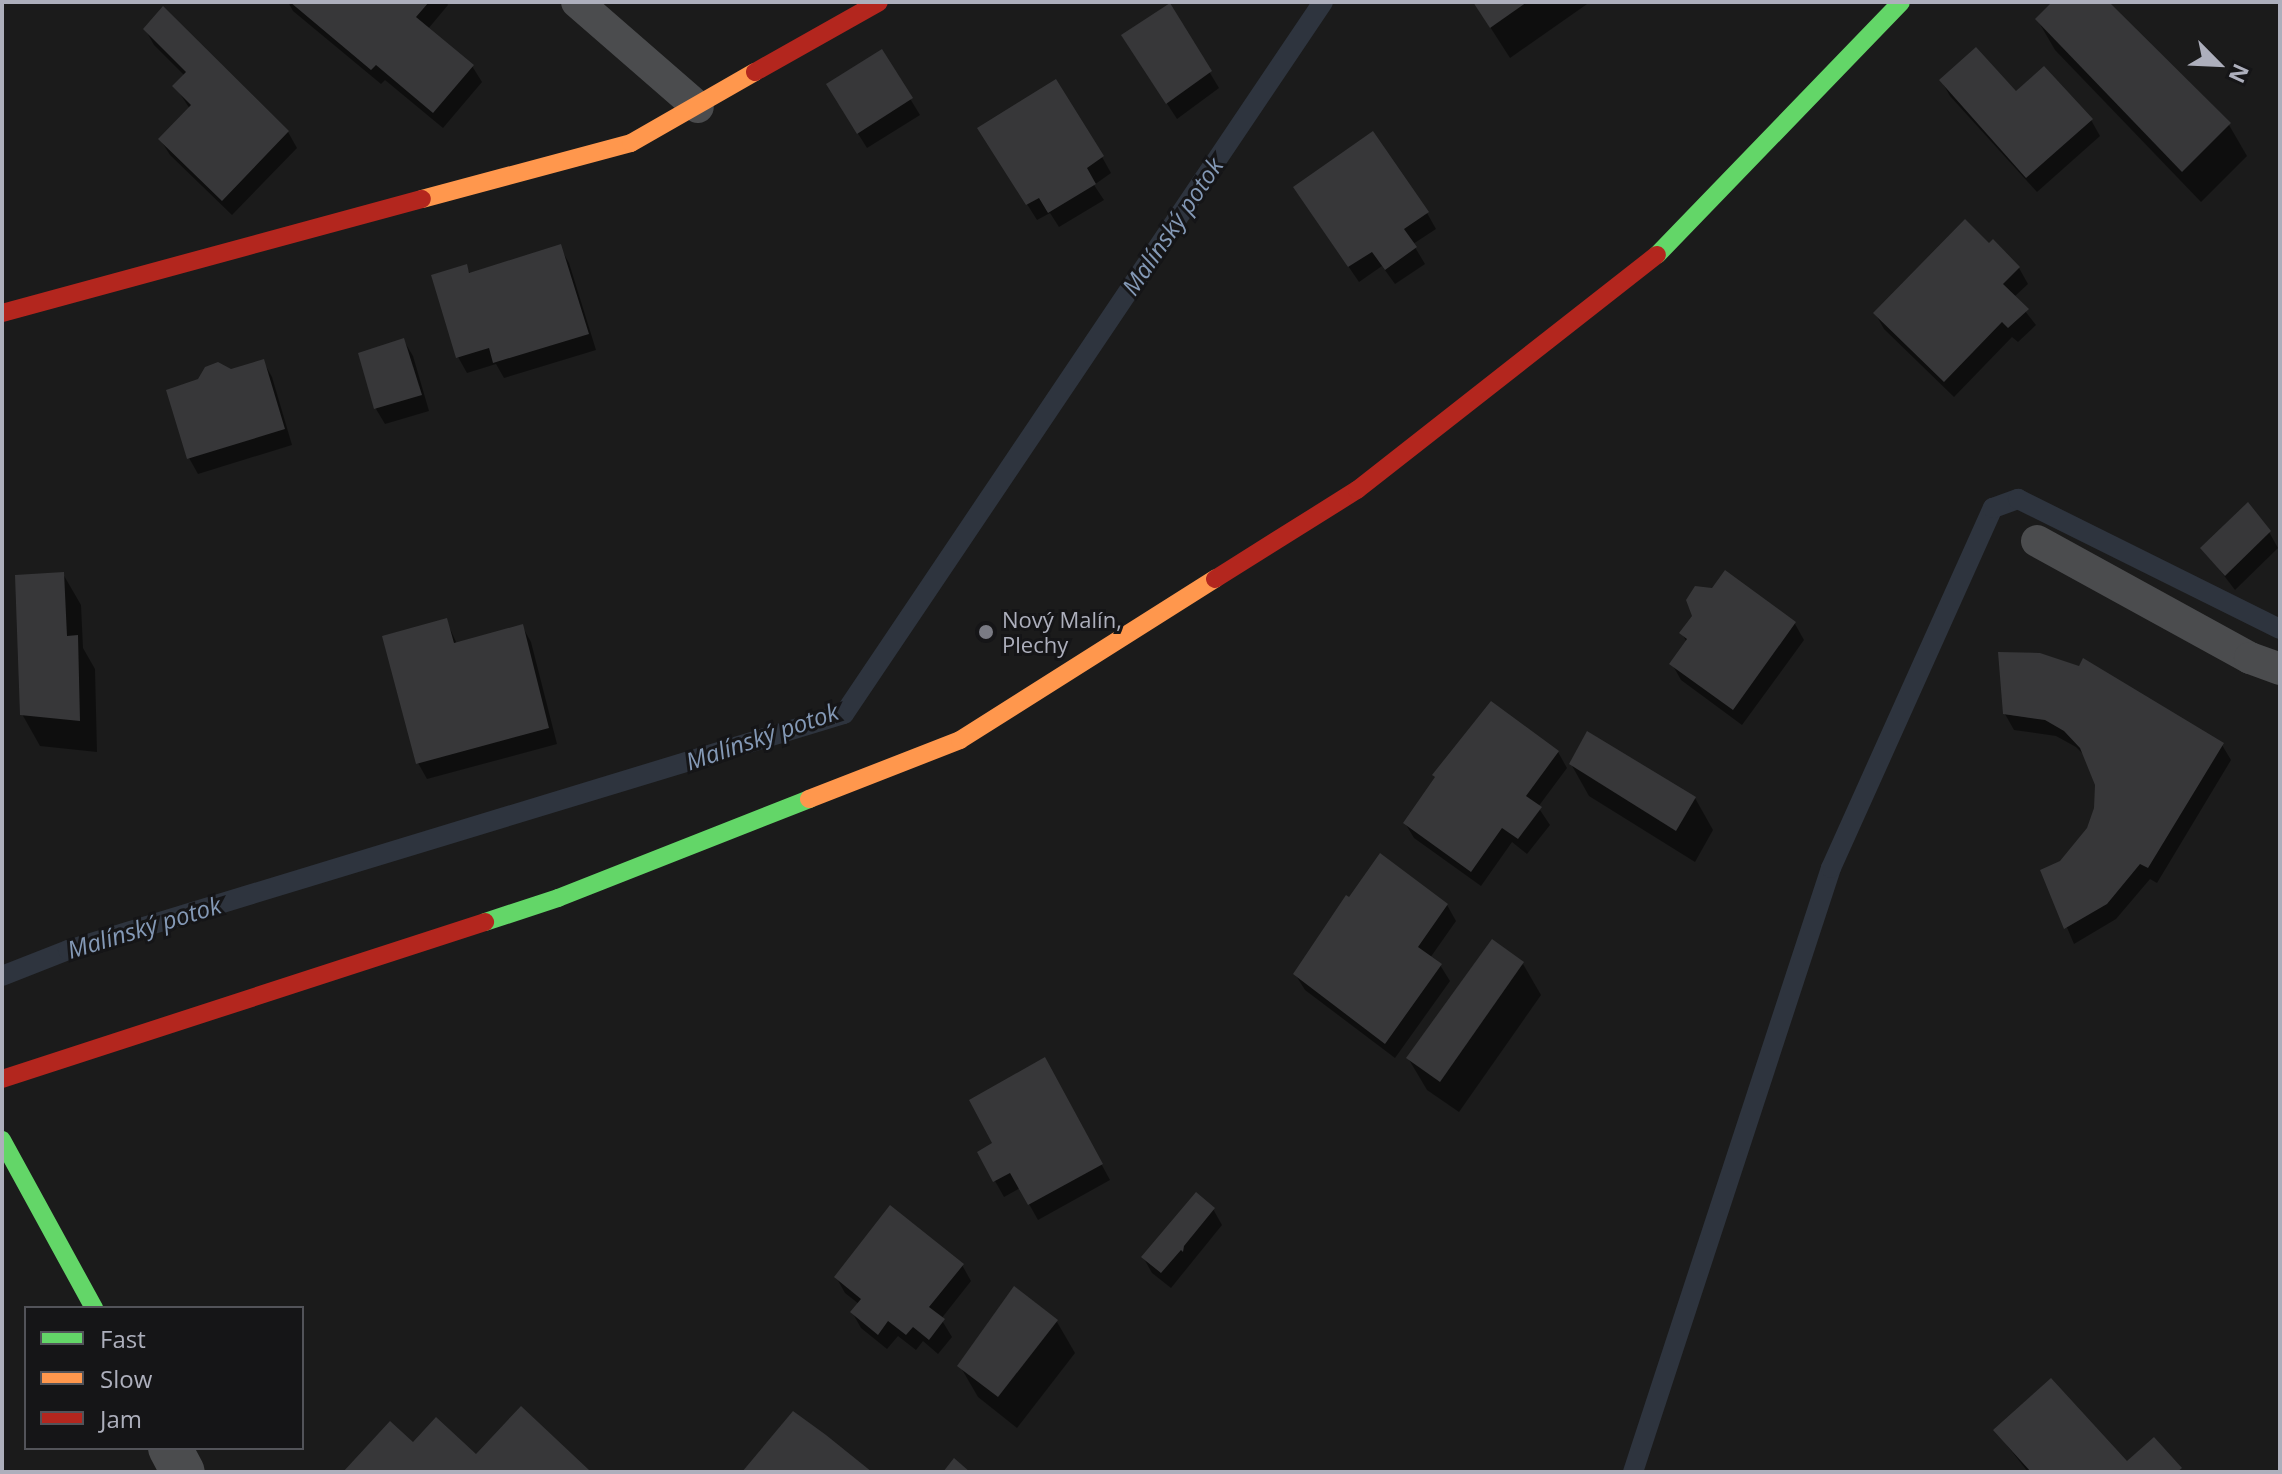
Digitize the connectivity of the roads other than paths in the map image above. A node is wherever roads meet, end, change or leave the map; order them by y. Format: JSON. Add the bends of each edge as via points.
{"nodes":[{"id":1,"x":577,"y":2,"type":"edge"},
{"id":2,"x":879,"y":2,"type":"edge"},
{"id":3,"x":1901,"y":2,"type":"edge"},
{"id":4,"x":698,"y":107,"type":"junction"},
{"id":5,"x":2,"y":313,"type":"edge"},
{"id":6,"x":2037,"y":541,"type":"dead end"},
{"id":7,"x":2280,"y":669,"type":"edge"},
{"id":8,"x":2,"y":1079,"type":"edge"},
{"id":9,"x":2,"y":1140,"type":"edge"},
{"id":10,"x":93,"y":1306,"type":"edge"},
{"id":11,"x":171,"y":1450,"type":"edge"},
{"id":12,"x":183,"y":1472,"type":"edge"}],
"edges":[{"from":1,"to":4,"type":"lane"},
{"from":2,"to":4,"type":"main road"},
{"from":3,"to":8,"type":"main road","via":[[1653,259],[1357,490],[960,740],[558,898]]},
{"from":4,"to":5,"type":"main road","via":[[631,143]]},
{"from":6,"to":7,"type":"lane","via":[[2250,658]]},
{"from":9,"to":10,"type":"main road"},
{"from":11,"to":12,"type":"street"}]}
